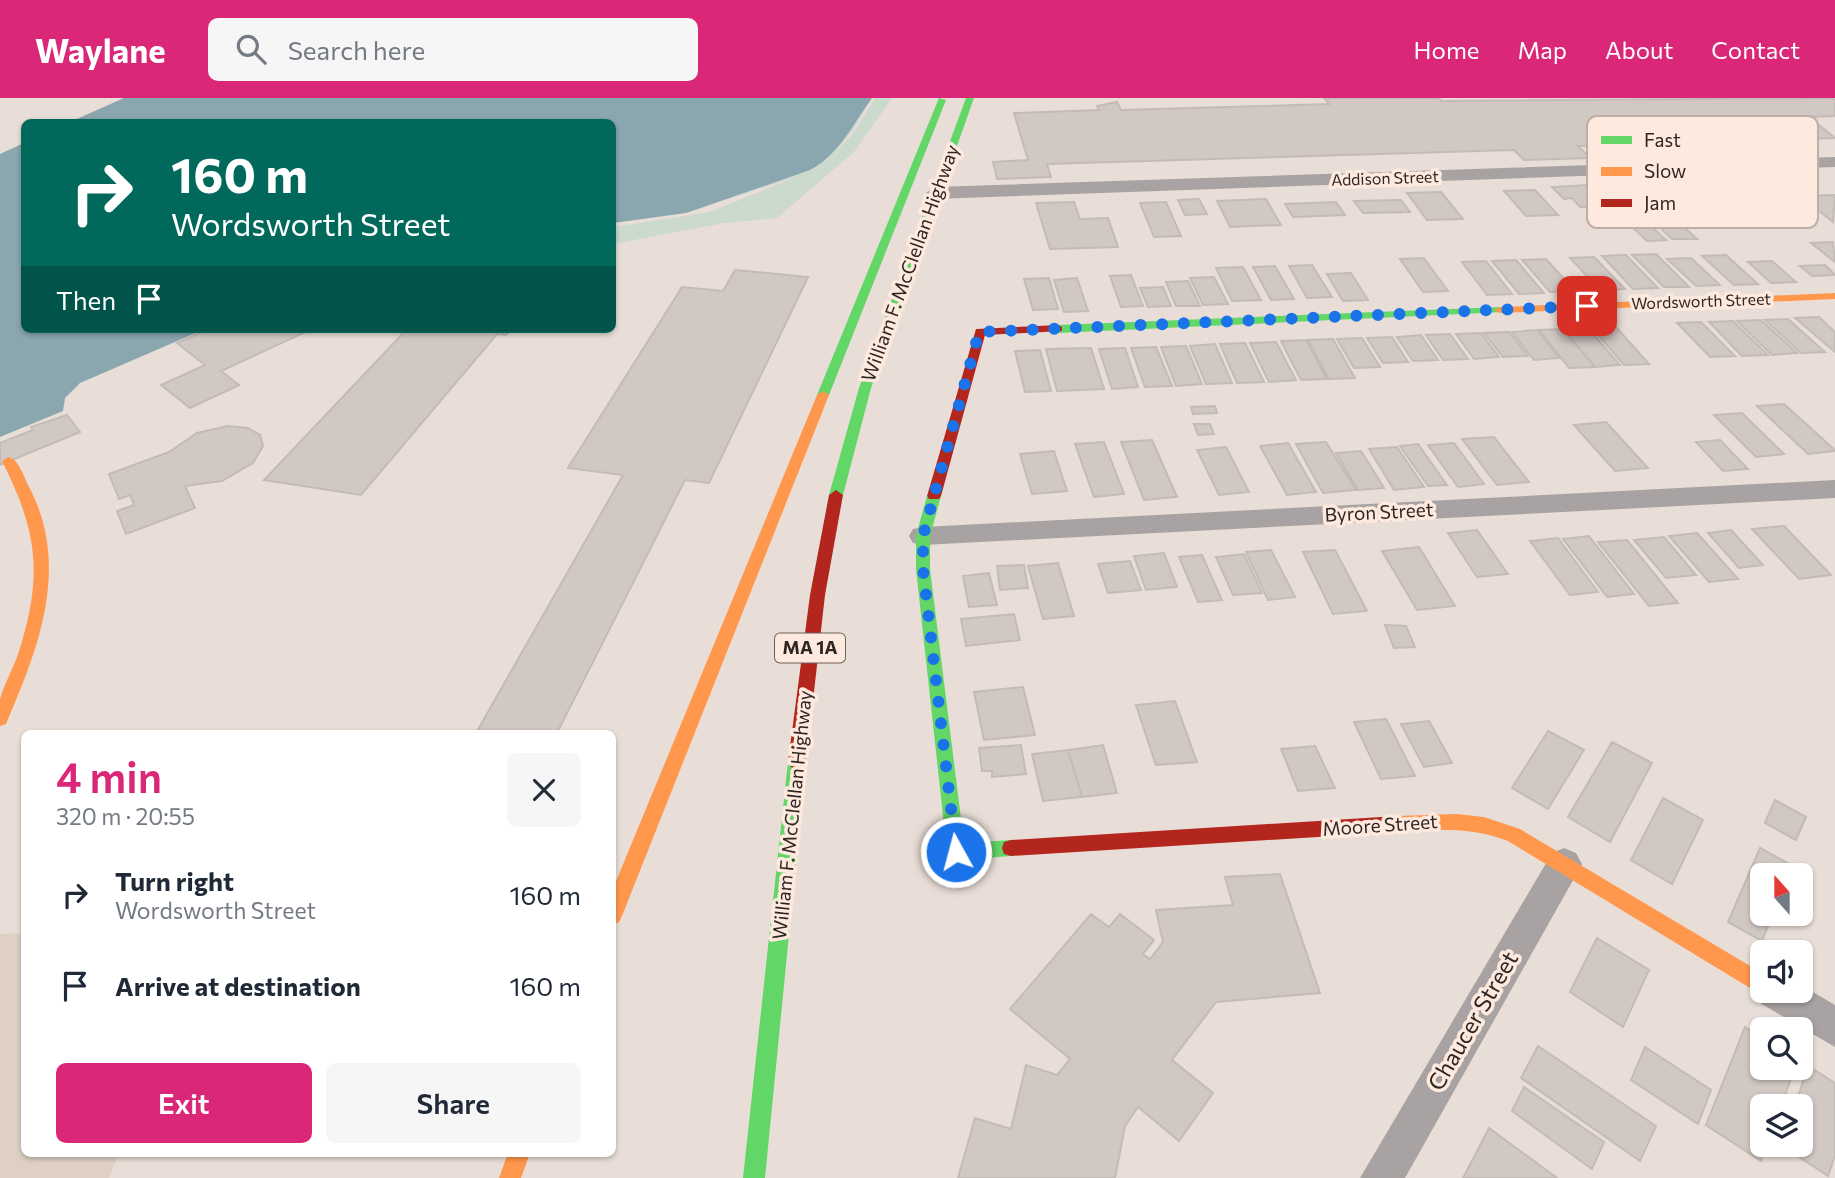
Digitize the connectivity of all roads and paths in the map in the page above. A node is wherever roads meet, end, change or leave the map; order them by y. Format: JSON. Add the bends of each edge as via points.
{"nodes":[{"id":1,"x":943,"y":98,"type":"edge"},
{"id":2,"x":970,"y":98,"type":"edge"},
{"id":3,"x":1587,"y":171,"type":"edge"},
{"id":4,"x":934,"y":193,"type":"junction"},
{"id":5,"x":1835,"y":296,"type":"edge"},
{"id":6,"x":9,"y":461,"type":"dead end"},
{"id":7,"x":1835,"y":489,"type":"edge"},
{"id":8,"x":923,"y":536,"type":"junction"},
{"id":9,"x":0,"y":719,"type":"edge"},
{"id":10,"x":1564,"y":864,"type":"junction"},
{"id":11,"x":616,"y":906,"type":"edge"},
{"id":12,"x":1750,"y":977,"type":"edge"},
{"id":13,"x":1795,"y":1003,"type":"edge"},
{"id":14,"x":1835,"y":1027,"type":"edge"},
{"id":15,"x":762,"y":1118,"type":"junction"},
{"id":16,"x":518,"y":1157,"type":"edge"},
{"id":17,"x":510,"y":1178,"type":"edge"},
{"id":18,"x":754,"y":1178,"type":"edge"},
{"id":19,"x":762,"y":1178,"type":"edge"},
{"id":20,"x":1381,"y":1178,"type":"edge"}],
"edges":[{"from":1,"to":11,"type":"main road","name":"William F. McClellan Highway"},
{"from":2,"to":4,"type":"main road","name":"William F. McClellan Highway","number":"MA 1A"},
{"from":3,"to":4,"type":"street","name":"Addison Street"},
{"from":4,"to":15,"type":"main road","name":"William F. McClellan Highway","number":"MA 1A","via":[[860,403],[826,540],[808,659]]},
{"from":5,"to":8,"type":"main road","name":"Wordsworth Street","via":[[979,332]]},
{"from":6,"to":9,"type":"main road","via":[[21,477],[40,524],[44,584],[24,663]]},
{"from":7,"to":8,"type":"street","name":"Byron Street"},
{"from":8,"to":10,"type":"main road","name":"Moore Street","via":[[956,852],[1461,820],[1488,824],[1514,835]]},
{"from":10,"to":12,"type":"main road","name":"Moore Street"},
{"from":10,"to":20,"type":"street","name":"Chaucer Street"},
{"from":13,"to":14,"type":"street"},
{"from":15,"to":18,"type":"main road","name":"William F. McClellan Highway","number":"MA 1A"},
{"from":15,"to":19,"type":"main road"},
{"from":16,"to":17,"type":"main road"}]}
